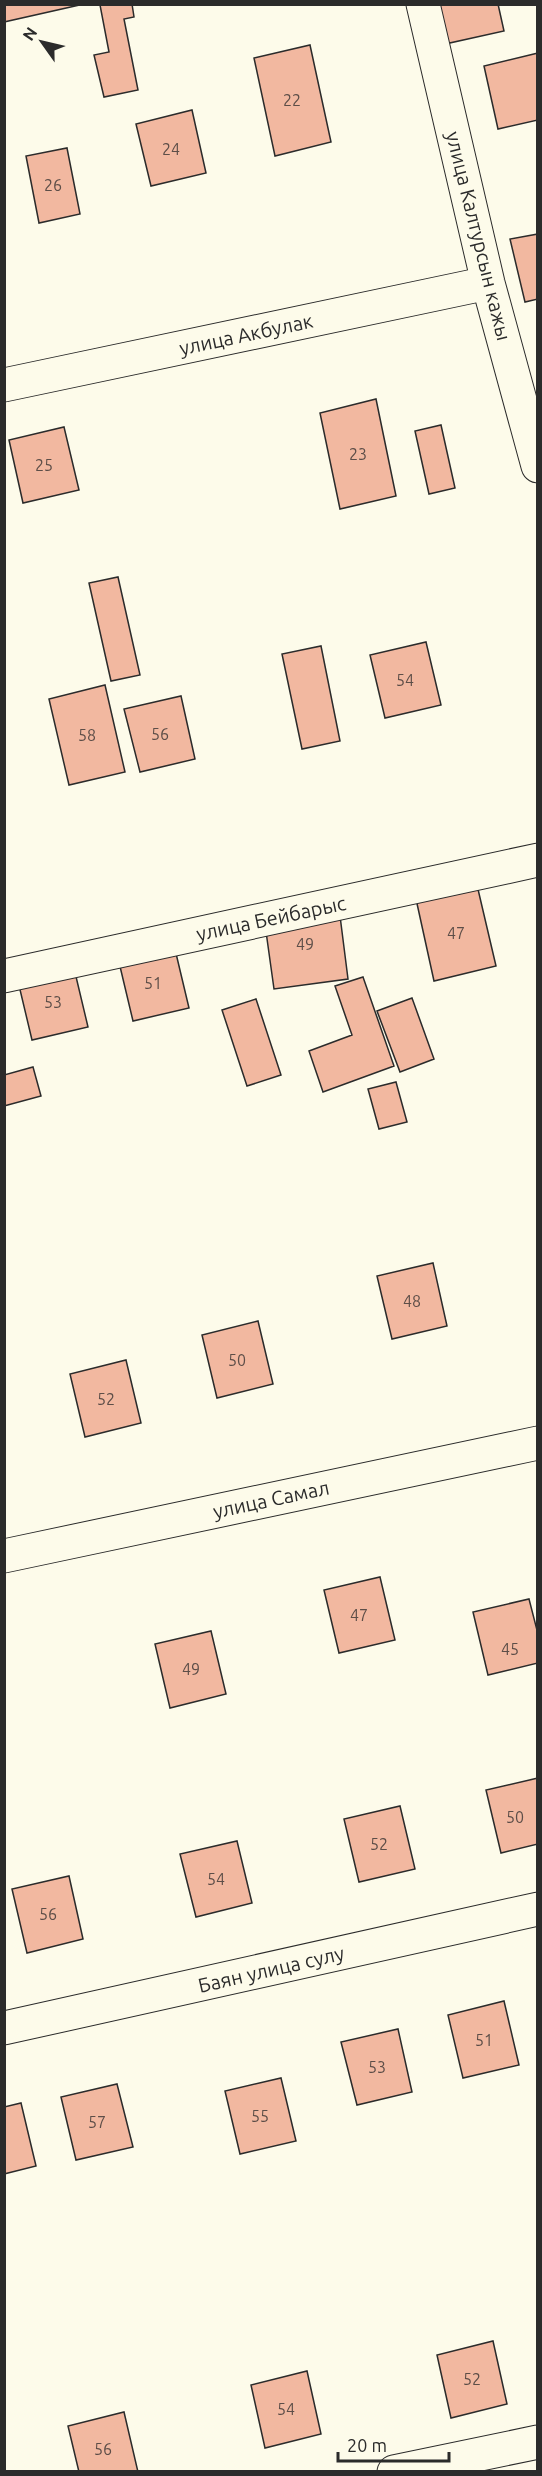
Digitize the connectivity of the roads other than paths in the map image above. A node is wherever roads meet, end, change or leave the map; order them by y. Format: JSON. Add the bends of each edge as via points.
{"nodes":[{"id":1,"x":423,"y":4,"type":"edge"},
{"id":2,"x":488,"y":283,"type":"junction"},
{"id":3,"x":4,"y":385,"type":"edge"},
{"id":4,"x":536,"y":451,"type":"edge"},
{"id":5,"x":537,"y":860,"type":"edge"},
{"id":6,"x":4,"y":976,"type":"edge"},
{"id":7,"x":537,"y":1443,"type":"edge"},
{"id":8,"x":4,"y":1556,"type":"edge"},
{"id":9,"x":537,"y":1909,"type":"edge"},
{"id":10,"x":4,"y":2028,"type":"edge"},
{"id":11,"x":537,"y":2442,"type":"edge"},
{"id":12,"x":394,"y":2472,"type":"edge"}],
"edges":[{"from":1,"to":2,"type":"street","name":"улица Калтурсын кажы"},
{"from":2,"to":3,"type":"street","name":"улица Акбулак"},
{"from":2,"to":4,"type":"street","name":"улица Калтурсын кажы"},
{"from":5,"to":6,"type":"street","name":"улица Бейбарыс"},
{"from":7,"to":8,"type":"street","name":"улица Самал"},
{"from":9,"to":10,"type":"street","name":"Баян улица сулу"},
{"from":11,"to":12,"type":"street"}]}
